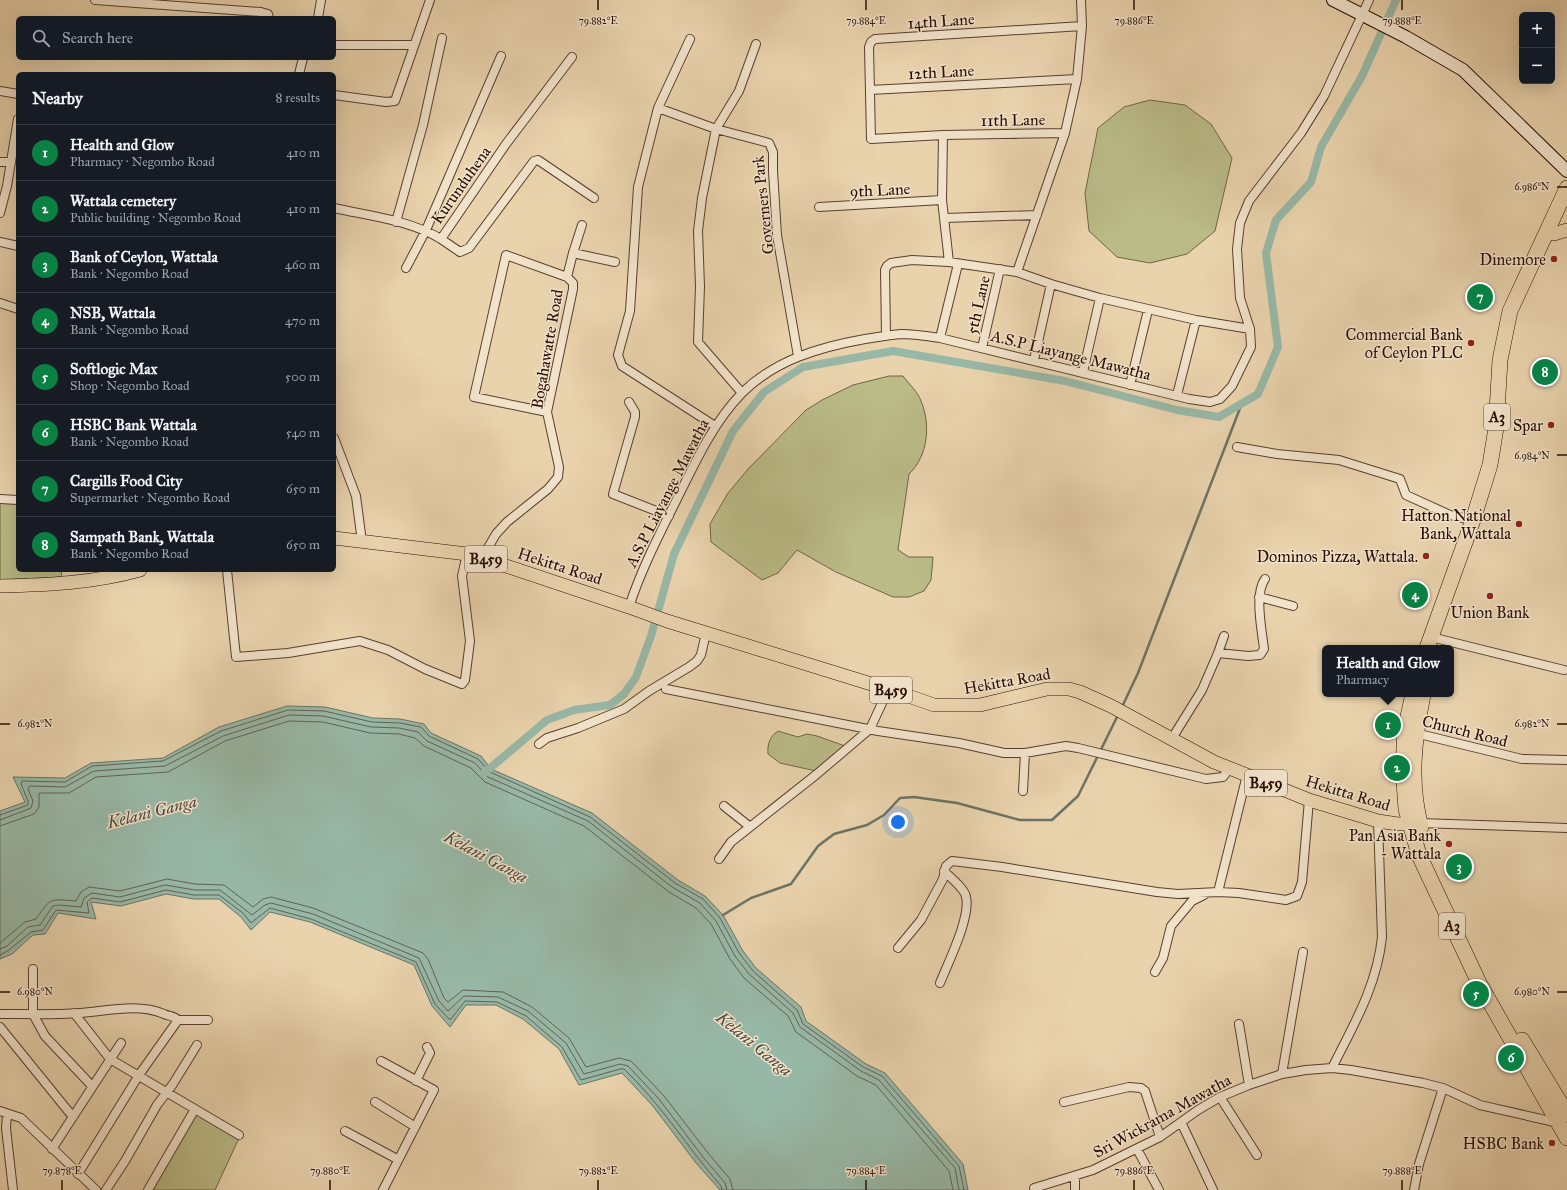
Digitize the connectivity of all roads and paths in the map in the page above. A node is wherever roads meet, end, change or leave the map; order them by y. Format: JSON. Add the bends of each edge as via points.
{"nodes":[{"id":1,"x":95,"y":0,"type":"edge"},
{"id":2,"x":322,"y":0,"type":"edge"},
{"id":3,"x":430,"y":0,"type":"edge"},
{"id":4,"x":1081,"y":0,"type":"edge"},
{"id":5,"x":1333,"y":0,"type":"edge"},
{"id":6,"x":1369,"y":0,"type":"edge"},
{"id":7,"x":268,"y":16,"type":"edge"},
{"id":8,"x":318,"y":16,"type":"edge"},
{"id":9,"x":1365,"y":17,"type":"junction"},
{"id":10,"x":1082,"y":26,"type":"junction"},
{"id":11,"x":442,"y":38,"type":"dead end"},
{"id":12,"x":690,"y":39,"type":"dead end"},
{"id":13,"x":336,"y":44,"type":"edge"},
{"id":14,"x":756,"y":44,"type":"dead end"},
{"id":15,"x":414,"y":45,"type":"junction"},
{"id":16,"x":501,"y":56,"type":"dead end"},
{"id":17,"x":572,"y":57,"type":"dead end"},
{"id":18,"x":302,"y":60,"type":"edge"},
{"id":19,"x":300,"y":72,"type":"edge"},
{"id":20,"x":1077,"y":78,"type":"junction"},
{"id":21,"x":870,"y":90,"type":"junction"},
{"id":22,"x":0,"y":91,"type":"edge"},
{"id":23,"x":16,"y":94,"type":"edge"},
{"id":24,"x":336,"y":95,"type":"edge"},
{"id":25,"x":658,"y":108,"type":"junction"},
{"id":26,"x":716,"y":129,"type":"junction"},
{"id":27,"x":16,"y":130,"type":"edge"},
{"id":28,"x":1065,"y":133,"type":"junction"},
{"id":29,"x":943,"y":135,"type":"junction"},
{"id":30,"x":0,"y":162,"type":"edge"},
{"id":31,"x":10,"y":162,"type":"junction"},
{"id":32,"x":1567,"y":171,"type":"edge"},
{"id":33,"x":1567,"y":188,"type":"edge"},
{"id":34,"x":594,"y":198,"type":"dead end"},
{"id":35,"x":942,"y":200,"type":"junction"},
{"id":36,"x":819,"y":207,"type":"dead end"},
{"id":37,"x":336,"y":208,"type":"edge"},
{"id":38,"x":1567,"y":208,"type":"edge"},
{"id":39,"x":0,"y":213,"type":"edge"},
{"id":40,"x":1037,"y":215,"type":"junction"},
{"id":41,"x":945,"y":218,"type":"junction"},
{"id":42,"x":396,"y":222,"type":"junction"},
{"id":43,"x":582,"y":225,"type":"dead end"},
{"id":44,"x":426,"y":230,"type":"junction"},
{"id":45,"x":1556,"y":232,"type":"edge"},
{"id":46,"x":441,"y":239,"type":"junction"},
{"id":47,"x":0,"y":242,"type":"edge"},
{"id":48,"x":16,"y":246,"type":"edge"},
{"id":49,"x":574,"y":253,"type":"junction"},
{"id":50,"x":615,"y":262,"type":"dead end"},
{"id":51,"x":949,"y":262,"type":"junction"},
{"id":52,"x":958,"y":264,"type":"junction"},
{"id":53,"x":406,"y":268,"type":"dead end"},
{"id":54,"x":1000,"y":269,"type":"junction"},
{"id":55,"x":1017,"y":272,"type":"junction"},
{"id":56,"x":567,"y":277,"type":"junction"},
{"id":57,"x":1051,"y":284,"type":"junction"},
{"id":58,"x":1100,"y":298,"type":"junction"},
{"id":59,"x":0,"y":303,"type":"edge"},
{"id":60,"x":16,"y":308,"type":"edge"},
{"id":61,"x":1148,"y":310,"type":"junction"},
{"id":62,"x":1196,"y":320,"type":"junction"},
{"id":63,"x":1250,"y":329,"type":"junction"},
{"id":64,"x":886,"y":336,"type":"junction"},
{"id":65,"x":940,"y":338,"type":"junction"},
{"id":66,"x":982,"y":348,"type":"junction"},
{"id":67,"x":798,"y":356,"type":"junction"},
{"id":68,"x":1034,"y":360,"type":"junction"},
{"id":69,"x":1083,"y":372,"type":"junction"},
{"id":70,"x":1130,"y":385,"type":"junction"},
{"id":71,"x":742,"y":393,"type":"junction"},
{"id":72,"x":1177,"y":395,"type":"junction"},
{"id":73,"x":629,"y":402,"type":"dead end"},
{"id":74,"x":547,"y":412,"type":"junction"},
{"id":75,"x":715,"y":426,"type":"junction"},
{"id":76,"x":336,"y":443,"type":"edge"},
{"id":77,"x":1237,"y":447,"type":"dead end"},
{"id":78,"x":0,"y":499,"type":"edge"},
{"id":79,"x":16,"y":500,"type":"edge"},
{"id":80,"x":668,"y":516,"type":"junction"},
{"id":81,"x":1473,"y":520,"type":"junction"},
{"id":82,"x":336,"y":538,"type":"edge"},
{"id":83,"x":362,"y":542,"type":"junction"},
{"id":84,"x":467,"y":554,"type":"junction"},
{"id":85,"x":482,"y":558,"type":"junction"},
{"id":86,"x":132,"y":572,"type":"edge"},
{"id":87,"x":227,"y":572,"type":"edge"},
{"id":88,"x":1265,"y":579,"type":"dead end"},
{"id":89,"x":0,"y":586,"type":"edge"},
{"id":90,"x":1259,"y":597,"type":"junction"},
{"id":91,"x":1293,"y":606,"type":"dead end"},
{"id":92,"x":631,"y":607,"type":"junction"},
{"id":93,"x":706,"y":633,"type":"junction"},
{"id":94,"x":1224,"y":636,"type":"dead end"},
{"id":95,"x":1434,"y":643,"type":"edge"},
{"id":96,"x":1454,"y":647,"type":"edge"},
{"id":97,"x":1218,"y":653,"type":"junction"},
{"id":98,"x":1564,"y":670,"type":"dead end"},
{"id":99,"x":666,"y":689,"type":"dead end"},
{"id":100,"x":888,"y":690,"type":"junction"},
{"id":101,"x":1413,"y":697,"type":"edge"},
{"id":102,"x":1422,"y":697,"type":"edge"},
{"id":103,"x":870,"y":729,"type":"junction"},
{"id":104,"x":1410,"y":732,"type":"junction"},
{"id":105,"x":1171,"y":740,"type":"junction"},
{"id":106,"x":539,"y":744,"type":"dead end"},
{"id":107,"x":1025,"y":753,"type":"junction"},
{"id":108,"x":1567,"y":760,"type":"edge"},
{"id":109,"x":1230,"y":768,"type":"junction"},
{"id":110,"x":1247,"y":775,"type":"junction"},
{"id":111,"x":1023,"y":791,"type":"dead end"},
{"id":112,"x":1309,"y":800,"type":"junction"},
{"id":113,"x":724,"y":806,"type":"dead end"},
{"id":114,"x":1378,"y":821,"type":"junction"},
{"id":115,"x":1414,"y":824,"type":"junction"},
{"id":116,"x":748,"y":826,"type":"junction"},
{"id":117,"x":1567,"y":828,"type":"edge"},
{"id":118,"x":718,"y":859,"type":"dead end"},
{"id":119,"x":944,"y":871,"type":"junction"},
{"id":120,"x":1218,"y":892,"type":"junction"},
{"id":121,"x":1207,"y":893,"type":"junction"},
{"id":122,"x":898,"y":948,"type":"dead end"},
{"id":123,"x":1303,"y":952,"type":"dead end"},
{"id":124,"x":33,"y":969,"type":"dead end"},
{"id":125,"x":1155,"y":972,"type":"dead end"},
{"id":126,"x":940,"y":983,"type":"dead end"},
{"id":127,"x":74,"y":1013,"type":"junction"},
{"id":128,"x":0,"y":1014,"type":"edge"},
{"id":129,"x":33,"y":1014,"type":"junction"},
{"id":130,"x":178,"y":1020,"type":"junction"},
{"id":131,"x":208,"y":1020,"type":"dead end"},
{"id":132,"x":1239,"y":1024,"type":"dead end"},
{"id":133,"x":0,"y":1028,"type":"edge"},
{"id":134,"x":121,"y":1042,"type":"dead end"},
{"id":135,"x":197,"y":1044,"type":"dead end"},
{"id":136,"x":428,"y":1047,"type":"dead end"},
{"id":137,"x":110,"y":1059,"type":"junction"},
{"id":138,"x":381,"y":1061,"type":"dead end"},
{"id":139,"x":1332,"y":1068,"type":"junction"},
{"id":140,"x":1282,"y":1074,"type":"junction"},
{"id":141,"x":139,"y":1075,"type":"junction"},
{"id":142,"x":416,"y":1081,"type":"junction"},
{"id":143,"x":1249,"y":1085,"type":"junction"},
{"id":144,"x":92,"y":1086,"type":"junction"},
{"id":145,"x":1443,"y":1088,"type":"junction"},
{"id":146,"x":166,"y":1093,"type":"junction"},
{"id":147,"x":1220,"y":1097,"type":"junction"},
{"id":148,"x":376,"y":1102,"type":"dead end"},
{"id":149,"x":1064,"y":1102,"type":"dead end"},
{"id":150,"x":195,"y":1109,"type":"junction"},
{"id":151,"x":4,"y":1113,"type":"edge"},
{"id":152,"x":73,"y":1117,"type":"junction"},
{"id":153,"x":1564,"y":1119,"type":"edge"},
{"id":154,"x":1181,"y":1122,"type":"junction"},
{"id":155,"x":414,"y":1126,"type":"junction"},
{"id":156,"x":345,"y":1132,"type":"dead end"},
{"id":157,"x":239,"y":1135,"type":"dead end"},
{"id":158,"x":1160,"y":1137,"type":"junction"},
{"id":159,"x":1567,"y":1138,"type":"edge"},
{"id":160,"x":52,"y":1149,"type":"junction"},
{"id":161,"x":1137,"y":1149,"type":"junction"},
{"id":162,"x":1257,"y":1155,"type":"dead end"},
{"id":163,"x":397,"y":1159,"type":"junction"},
{"id":164,"x":78,"y":1174,"type":"junction"},
{"id":165,"x":1075,"y":1176,"type":"junction"},
{"id":166,"x":1034,"y":1188,"type":"dead end"},
{"id":167,"x":12,"y":1190,"type":"edge"},
{"id":168,"x":96,"y":1190,"type":"edge"},
{"id":169,"x":106,"y":1190,"type":"edge"},
{"id":170,"x":148,"y":1190,"type":"edge"},
{"id":171,"x":383,"y":1190,"type":"edge"},
{"id":172,"x":1075,"y":1190,"type":"edge"},
{"id":173,"x":1159,"y":1190,"type":"edge"},
{"id":174,"x":1214,"y":1190,"type":"edge"},
{"id":175,"x":1414,"y":1190,"type":"edge"}],
"edges":[{"from":1,"to":7,"type":"street","via":[[261,12]]},
{"from":2,"to":8,"type":"street"},
{"from":3,"to":15,"type":"street"},
{"from":4,"to":10,"type":"street"},
{"from":5,"to":9,"type":"street"},
{"from":6,"to":9,"type":"street","name":"A.S.P Liayange Mawatha"},
{"from":9,"to":32,"type":"street","via":[[1464,70]]},
{"from":9,"to":63,"type":"street","name":"A.S.P Liayange Mawatha","via":[[1324,96],[1301,133],[1249,201],[1240,223],[1237,248],[1240,298]]},
{"from":10,"to":20,"type":"street"},
{"from":10,"to":21,"type":"street","name":"14th Lane","via":[[875,39],[869,47]]},
{"from":11,"to":42,"type":"street","via":[[423,125]]},
{"from":12,"to":25,"type":"street"},
{"from":13,"to":15,"type":"street"},
{"from":14,"to":26,"type":"street","via":[[739,91]]},
{"from":15,"to":24,"type":"street","via":[[395,102]]},
{"from":16,"to":44,"type":"street"},
{"from":17,"to":46,"type":"street","name":"Kurunduhena","via":[[506,144]]},
{"from":18,"to":19,"type":"street"},
{"from":20,"to":21,"type":"street","name":"12th Lane"},
{"from":20,"to":28,"type":"street"},
{"from":21,"to":29,"type":"street","via":[[871,139]]},
{"from":22,"to":23,"type":"street"},
{"from":25,"to":26,"type":"street","name":"Governers Park"},
{"from":25,"to":75,"type":"street","via":[[638,187],[630,311],[618,355],[622,366]]},
{"from":26,"to":67,"type":"street","name":"Governers Park","via":[[769,143],[773,152],[777,235]]},
{"from":26,"to":71,"type":"street","via":[[698,230],[698,342]]},
{"from":27,"to":31,"type":"street"},
{"from":28,"to":29,"type":"street","name":"11th Lane"},
{"from":28,"to":40,"type":"street","name":"11th Lane"},
{"from":29,"to":35,"type":"street"},
{"from":30,"to":31,"type":"street"},
{"from":31,"to":39,"type":"street"},
{"from":33,"to":45,"type":"highway","number":"A3"},
{"from":34,"to":46,"type":"street","via":[[538,160],[534,161],[469,248],[460,252]]},
{"from":35,"to":36,"type":"street","name":"9th Lane"},
{"from":35,"to":41,"type":"street"},
{"from":37,"to":42,"type":"street","name":"Kurunduhena"},
{"from":38,"to":45,"type":"highway","number":"A3"},
{"from":40,"to":41,"type":"street"},
{"from":40,"to":55,"type":"street","name":"11th Lane"},
{"from":41,"to":51,"type":"street"},
{"from":42,"to":44,"type":"street","name":"Kurunduhena"},
{"from":43,"to":49,"type":"street"},
{"from":44,"to":46,"type":"street","name":"Kurunduhena"},
{"from":44,"to":53,"type":"street"},
{"from":45,"to":81,"type":"highway","number":"A3","via":[[1510,311],[1500,360],[1496,428],[1490,465]]},
{"from":45,"to":95,"type":"highway","number":"A3","via":[[1515,326],[1504,438],[1495,481]]},
{"from":47,"to":48,"type":"street"},
{"from":49,"to":50,"type":"street"},
{"from":49,"to":56,"type":"street"},
{"from":51,"to":52,"type":"street"},
{"from":51,"to":64,"type":"street","via":[[912,260],[887,266],[884,276]]},
{"from":52,"to":54,"type":"street"},
{"from":52,"to":65,"type":"street"},
{"from":54,"to":55,"type":"street"},
{"from":54,"to":66,"type":"street","name":"5th Lane"},
{"from":55,"to":57,"type":"street"},
{"from":56,"to":74,"type":"street","name":"Bogahawatte Road","via":[[573,289]]},
{"from":56,"to":74,"type":"street","name":"Bogahawatte Road","via":[[506,256],[474,397]]},
{"from":57,"to":58,"type":"street"},
{"from":57,"to":68,"type":"street"},
{"from":58,"to":61,"type":"street"},
{"from":58,"to":69,"type":"street"},
{"from":59,"to":60,"type":"street"},
{"from":61,"to":62,"type":"street"},
{"from":61,"to":70,"type":"street"},
{"from":62,"to":63,"type":"street"},
{"from":62,"to":72,"type":"street"},
{"from":63,"to":72,"type":"street","name":"A.S.P Liayange Mawatha","via":[[1251,347],[1232,386],[1220,399],[1210,402]]},
{"from":64,"to":65,"type":"street","name":"A.S.P Liayange Mawatha","via":[[912,334]]},
{"from":64,"to":67,"type":"street","name":"A.S.P Liayange Mawatha","via":[[840,343]]},
{"from":65,"to":66,"type":"street","name":"A.S.P Liayange Mawatha"},
{"from":66,"to":68,"type":"street","name":"A.S.P Liayange Mawatha"},
{"from":67,"to":71,"type":"street","name":"A.S.P Liayange Mawatha","via":[[762,376]]},
{"from":68,"to":69,"type":"street","name":"A.S.P Liayange Mawatha"},
{"from":69,"to":70,"type":"street","name":"A.S.P Liayange Mawatha"},
{"from":70,"to":72,"type":"street","name":"A.S.P Liayange Mawatha"},
{"from":71,"to":75,"type":"street","name":"A.S.P Liayange Mawatha"},
{"from":73,"to":80,"type":"street","via":[[635,417],[613,494]]},
{"from":74,"to":85,"type":"street","name":"Bogahawatte Road","via":[[559,466],[558,477],[548,489],[507,522],[496,534]]},
{"from":75,"to":80,"type":"street","name":"A.S.P Liayange Mawatha"},
{"from":76,"to":83,"type":"street","via":[[356,496]]},
{"from":77,"to":81,"type":"street","via":[[1339,460],[1400,479],[1406,495],[1450,515]]},
{"from":78,"to":79,"type":"street"},
{"from":80,"to":92,"type":"street","name":"A.S.P Liayange Mawatha","via":[[637,584]]},
{"from":81,"to":95,"type":"highway","number":"A3"},
{"from":82,"to":83,"type":"main road","name":"Hekitta Road","number":"B459"},
{"from":83,"to":84,"type":"main road","name":"Hekitta Road","number":"B459"},
{"from":84,"to":85,"type":"main road","name":"Hekitta Road","number":"B459"},
{"from":84,"to":87,"type":"street","via":[[462,576],[470,640],[465,680],[462,684],[388,650],[360,641],[288,653],[236,657]]},
{"from":85,"to":92,"type":"main road","name":"Hekitta Road","number":"B459"},
{"from":86,"to":89,"type":"main road","via":[[54,584]]},
{"from":88,"to":90,"type":"street","via":[[1260,585]]},
{"from":90,"to":91,"type":"street"},
{"from":90,"to":97,"type":"street","via":[[1264,649],[1260,655]]},
{"from":92,"to":93,"type":"main road","name":"Hekitta Road","number":"B459","via":[[667,622]]},
{"from":93,"to":100,"type":"main road","name":"Hekitta Road","number":"B459"},
{"from":93,"to":106,"type":"street","via":[[697,662],[624,709],[547,738]]},
{"from":94,"to":97,"type":"street"},
{"from":96,"to":98,"type":"street"},
{"from":97,"to":105,"type":"street","via":[[1202,690]]},
{"from":99,"to":103,"type":"street"},
{"from":100,"to":103,"type":"street"},
{"from":100,"to":105,"type":"main road","name":"Hekitta Road","number":"B459","via":[[934,705],[962,706],[980,705],[1038,691],[1063,689],[1080,692],[1132,717]]},
{"from":101,"to":104,"type":"highway","number":"A3"},
{"from":102,"to":104,"type":"highway","number":"A3"},
{"from":103,"to":107,"type":"street","via":[[1004,753]]},
{"from":103,"to":116,"type":"street","via":[[817,774]]},
{"from":104,"to":108,"type":"street","name":"Church Road","via":[[1522,759]]},
{"from":104,"to":115,"type":"highway","number":"A3"},
{"from":105,"to":109,"type":"main road","name":"Hekitta Road","number":"B459"},
{"from":107,"to":109,"type":"street","via":[[1066,746],[1206,779],[1223,777]]},
{"from":107,"to":111,"type":"street"},
{"from":109,"to":110,"type":"main road","name":"Hekitta Road","number":"B459"},
{"from":110,"to":112,"type":"main road","name":"Hekitta Road","number":"B459"},
{"from":110,"to":120,"type":"street"},
{"from":112,"to":114,"type":"main road","name":"Hekitta Road","number":"B459"},
{"from":112,"to":120,"type":"street","via":[[1302,882],[1297,896],[1280,900]]},
{"from":113,"to":116,"type":"street"},
{"from":114,"to":115,"type":"main road","name":"Hekitta Road","number":"B459"},
{"from":114,"to":139,"type":"street","via":[[1382,938],[1380,957],[1368,996]]},
{"from":115,"to":117,"type":"street"},
{"from":115,"to":153,"type":"highway","number":"A3","via":[[1488,978]]},
{"from":116,"to":118,"type":"street"},
{"from":119,"to":121,"type":"street","via":[[952,861],[1157,892]]},
{"from":119,"to":122,"type":"street","via":[[920,920]]},
{"from":119,"to":126,"type":"street","via":[[964,892],[966,910],[962,928]]},
{"from":120,"to":121,"type":"street"},
{"from":121,"to":125,"type":"street","via":[[1192,901],[1171,926],[1163,958]]},
{"from":123,"to":140,"type":"street"},
{"from":124,"to":129,"type":"street"},
{"from":127,"to":129,"type":"street"},
{"from":127,"to":130,"type":"street","via":[[157,1010]]},
{"from":127,"to":137,"type":"street"},
{"from":128,"to":129,"type":"street"},
{"from":129,"to":144,"type":"street","via":[[45,1036]]},
{"from":130,"to":131,"type":"street"},
{"from":130,"to":141,"type":"street"},
{"from":132,"to":143,"type":"street"},
{"from":133,"to":152,"type":"street"},
{"from":134,"to":137,"type":"street"},
{"from":135,"to":146,"type":"street"},
{"from":136,"to":142,"type":"street","via":[[430,1053]]},
{"from":137,"to":141,"type":"street"},
{"from":137,"to":144,"type":"street"},
{"from":138,"to":142,"type":"street"},
{"from":139,"to":140,"type":"street","name":"Sri Wickrama Mawatha"},
{"from":139,"to":145,"type":"street","name":"Sri Wickrama Mawatha"},
{"from":140,"to":143,"type":"street","name":"Sri Wickrama Mawatha"},
{"from":141,"to":146,"type":"street"},
{"from":141,"to":164,"type":"street"},
{"from":142,"to":155,"type":"street","via":[[434,1090]]},
{"from":143,"to":147,"type":"street","name":"Sri Wickrama Mawatha"},
{"from":144,"to":152,"type":"street"},
{"from":145,"to":153,"type":"street","name":"Sri Wickrama Mawatha","via":[[1480,1105]]},
{"from":145,"to":175,"type":"street","via":[[1419,1164]]},
{"from":146,"to":150,"type":"street"},
{"from":146,"to":169,"type":"street"},
{"from":147,"to":154,"type":"street","name":"Sri Wickrama Mawatha"},
{"from":147,"to":162,"type":"street"},
{"from":148,"to":155,"type":"street"},
{"from":149,"to":158,"type":"street","via":[[1129,1087],[1141,1088],[1145,1092]]},
{"from":150,"to":157,"type":"street"},
{"from":150,"to":170,"type":"street"},
{"from":151,"to":160,"type":"street","via":[[21,1118]]},
{"from":151,"to":167,"type":"street"},
{"from":152,"to":160,"type":"street"},
{"from":153,"to":159,"type":"highway","number":"A3"},
{"from":154,"to":158,"type":"street","name":"Sri Wickrama Mawatha"},
{"from":154,"to":174,"type":"street"},
{"from":155,"to":163,"type":"street"},
{"from":156,"to":163,"type":"street"},
{"from":158,"to":161,"type":"street","name":"Sri Wickrama Mawatha"},
{"from":160,"to":164,"type":"street"},
{"from":161,"to":165,"type":"street","name":"Sri Wickrama Mawatha"},
{"from":161,"to":173,"type":"street"},
{"from":163,"to":171,"type":"street"},
{"from":164,"to":168,"type":"street"},
{"from":165,"to":166,"type":"street","name":"Sri Wickrama Mawatha"},
{"from":165,"to":172,"type":"street"}]}
